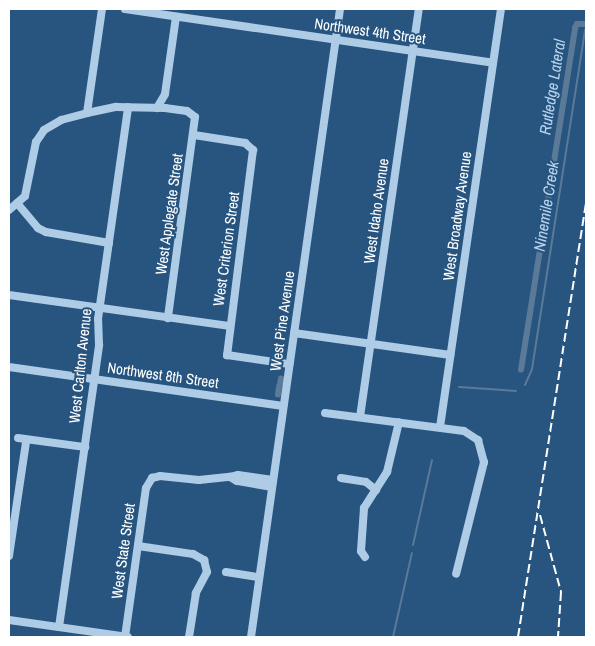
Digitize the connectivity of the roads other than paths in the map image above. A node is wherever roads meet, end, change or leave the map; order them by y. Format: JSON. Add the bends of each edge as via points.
{"nodes":[{"id":1,"x":102,"y":9,"type":"edge"},
{"id":2,"x":125,"y":9,"type":"edge"},
{"id":3,"x":340,"y":9,"type":"edge"},
{"id":4,"x":419,"y":9,"type":"edge"},
{"id":5,"x":501,"y":9,"type":"edge"},
{"id":6,"x":176,"y":17,"type":"junction"},
{"id":7,"x":336,"y":40,"type":"junction"},
{"id":8,"x":413,"y":52,"type":"junction"},
{"id":9,"x":493,"y":63,"type":"junction"},
{"id":10,"x":128,"y":107,"type":"junction"},
{"id":11,"x":157,"y":108,"type":"junction"},
{"id":12,"x":87,"y":113,"type":"junction"},
{"id":13,"x":194,"y":135,"type":"junction"},
{"id":14,"x":17,"y":203,"type":"junction"},
{"id":15,"x":9,"y":210,"type":"edge"},
{"id":16,"x":109,"y":243,"type":"junction"},
{"id":17,"x":9,"y":295,"type":"edge"},
{"id":18,"x":100,"y":308,"type":"junction"},
{"id":19,"x":168,"y":318,"type":"junction"},
{"id":20,"x":229,"y":326,"type":"junction"},
{"id":21,"x":294,"y":333,"type":"junction"},
{"id":22,"x":371,"y":344,"type":"junction"},
{"id":23,"x":450,"y":355,"type":"junction"},
{"id":24,"x":289,"y":364,"type":"junction"},
{"id":25,"x":9,"y":367,"type":"edge"},
{"id":26,"x":94,"y":379,"type":"junction"},
{"id":27,"x":283,"y":406,"type":"junction"},
{"id":28,"x":324,"y":412,"type":"dead end"},
{"id":29,"x":360,"y":417,"type":"junction"},
{"id":30,"x":399,"y":422,"type":"junction"},
{"id":31,"x":440,"y":428,"type":"junction"},
{"id":32,"x":18,"y":438,"type":"dead end"},
{"id":33,"x":26,"y":442,"type":"junction"},
{"id":34,"x":85,"y":447,"type":"junction"},
{"id":35,"x":340,"y":478,"type":"dead end"},
{"id":36,"x":272,"y":483,"type":"junction"},
{"id":37,"x":376,"y":490,"type":"junction"},
{"id":38,"x":138,"y":546,"type":"junction"},
{"id":39,"x":9,"y":556,"type":"edge"},
{"id":40,"x":365,"y":557,"type":"dead end"},
{"id":41,"x":226,"y":572,"type":"dead end"},
{"id":42,"x":456,"y":574,"type":"dead end"},
{"id":43,"x":259,"y":576,"type":"junction"},
{"id":44,"x":9,"y":620,"type":"edge"},
{"id":45,"x":60,"y":627,"type":"junction"},
{"id":46,"x":125,"y":637,"type":"edge"},
{"id":47,"x":129,"y":637,"type":"edge"},
{"id":48,"x":189,"y":637,"type":"edge"},
{"id":49,"x":251,"y":637,"type":"edge"}],
"edges":[{"from":1,"to":12,"type":"street"},
{"from":2,"to":6,"type":"street","name":"Northwest 4th Street"},
{"from":3,"to":7,"type":"street","name":"West Pine Avenue"},
{"from":4,"to":8,"type":"street","name":"West Idaho Avenue"},
{"from":5,"to":9,"type":"street","name":"West Broadway Avenue"},
{"from":6,"to":7,"type":"street","name":"Northwest 4th Street"},
{"from":6,"to":11,"type":"street","via":[[165,94]]},
{"from":7,"to":8,"type":"street","name":"Northwest 4th Street"},
{"from":7,"to":21,"type":"street","name":"West Pine Avenue"},
{"from":8,"to":9,"type":"street","name":"Northwest 4th Street"},
{"from":8,"to":22,"type":"street","name":"West Idaho Avenue"},
{"from":9,"to":23,"type":"street","name":"West Broadway Avenue"},
{"from":10,"to":11,"type":"street"},
{"from":10,"to":12,"type":"street"},
{"from":10,"to":16,"type":"street","name":"West Carlton Avenue"},
{"from":11,"to":13,"type":"street","name":"West Applegate Street","via":[[193,114]]},
{"from":12,"to":14,"type":"street","via":[[61,120],[44,130],[36,142],[25,196]]},
{"from":13,"to":19,"type":"street","name":"West Applegate Street"},
{"from":13,"to":20,"type":"street","name":"West Criterion Street","via":[[251,147],[251,171]]},
{"from":14,"to":15,"type":"street"},
{"from":14,"to":16,"type":"street","via":[[38,228],[46,232]]},
{"from":16,"to":18,"type":"street","name":"West Carlton Avenue"},
{"from":17,"to":18,"type":"street"},
{"from":18,"to":19,"type":"street"},
{"from":18,"to":26,"type":"street","name":"West Carlton Avenue"},
{"from":19,"to":20,"type":"street"},
{"from":20,"to":24,"type":"street","name":"West Criterion Street","via":[[226,355]]},
{"from":21,"to":22,"type":"street"},
{"from":21,"to":24,"type":"street","name":"West Pine Avenue"},
{"from":22,"to":23,"type":"street"},
{"from":22,"to":29,"type":"street","name":"West Idaho Avenue"},
{"from":23,"to":31,"type":"street","name":"West Broadway Avenue"},
{"from":24,"to":27,"type":"street","name":"West Pine Avenue"},
{"from":25,"to":26,"type":"street","name":"Northwest 8th Street"},
{"from":26,"to":27,"type":"street","name":"Northwest 8th Street"},
{"from":26,"to":34,"type":"street","name":"West Carlton Avenue"},
{"from":27,"to":36,"type":"street","name":"West Pine Avenue"},
{"from":28,"to":29,"type":"street"},
{"from":29,"to":30,"type":"street"},
{"from":30,"to":31,"type":"street"},
{"from":30,"to":37,"type":"street","via":[[387,472]]},
{"from":31,"to":42,"type":"street","via":[[464,431],[478,440],[484,462]]},
{"from":32,"to":33,"type":"street"},
{"from":33,"to":34,"type":"street"},
{"from":33,"to":39,"type":"street"},
{"from":34,"to":45,"type":"street","name":"West Carlton Avenue"},
{"from":35,"to":37,"type":"street","via":[[359,480]]},
{"from":36,"to":38,"type":"street","name":"West State Street","via":[[238,475],[199,480],[151,475],[146,488]]},
{"from":36,"to":43,"type":"street","name":"West Pine Avenue"},
{"from":37,"to":40,"type":"street","via":[[364,508],[361,551]]},
{"from":38,"to":46,"type":"street","name":"West State Street"},
{"from":38,"to":48,"type":"street","via":[[193,554],[204,560],[207,572],[194,599]]},
{"from":41,"to":43,"type":"street"},
{"from":43,"to":49,"type":"street","name":"West Pine Avenue"},
{"from":44,"to":45,"type":"street"},
{"from":45,"to":46,"type":"street"},
{"from":46,"to":47,"type":"street"}]}
